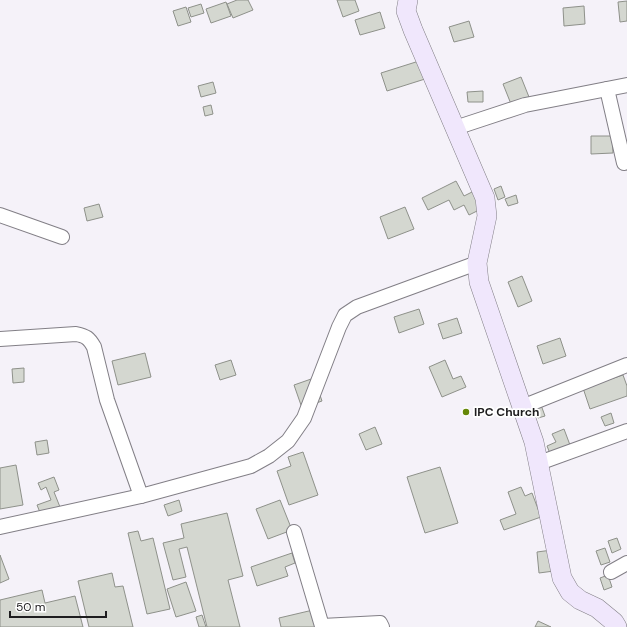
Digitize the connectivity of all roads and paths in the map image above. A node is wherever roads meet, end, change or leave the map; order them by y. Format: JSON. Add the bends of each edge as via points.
{"nodes":[{"id":1,"x":408,"y":0,"type":"edge"},
{"id":2,"x":627,"y":85,"type":"edge"},
{"id":3,"x":607,"y":89,"type":"junction"},
{"id":4,"x":455,"y":128,"type":"junction"},
{"id":5,"x":624,"y":163,"type":"dead end"},
{"id":6,"x":0,"y":215,"type":"edge"},
{"id":7,"x":62,"y":237,"type":"dead end"},
{"id":8,"x":477,"y":263,"type":"junction"},
{"id":9,"x":0,"y":339,"type":"edge"},
{"id":10,"x":627,"y":366,"type":"edge"},
{"id":11,"x":522,"y":407,"type":"junction"},
{"id":12,"x":627,"y":430,"type":"edge"},
{"id":13,"x":539,"y":463,"type":"junction"},
{"id":14,"x":141,"y":496,"type":"junction"},
{"id":15,"x":0,"y":527,"type":"edge"},
{"id":16,"x":294,"y":532,"type":"dead end"},
{"id":17,"x":627,"y":563,"type":"edge"},
{"id":18,"x":611,"y":572,"type":"dead end"},
{"id":19,"x":382,"y":627,"type":"edge"},
{"id":20,"x":617,"y":627,"type":"edge"}],
"edges":[{"from":1,"to":4,"type":"street","via":[[406,11]]},
{"from":2,"to":3,"type":"street"},
{"from":3,"to":4,"type":"street","via":[[525,105]]},
{"from":3,"to":5,"type":"street"},
{"from":4,"to":8,"type":"street","via":[[485,198],[487,216]]},
{"from":6,"to":7,"type":"street"},
{"from":8,"to":11,"type":"street","via":[[479,282]]},
{"from":8,"to":14,"type":"street","via":[[357,306],[345,315],[304,418],[288,441],[269,456],[251,466]]},
{"from":9,"to":14,"type":"street","via":[[76,334],[90,339],[107,400]]},
{"from":10,"to":11,"type":"street"},
{"from":11,"to":13,"type":"street"},
{"from":12,"to":13,"type":"street"},
{"from":13,"to":20,"type":"street","via":[[562,578],[570,592],[597,608]]},
{"from":14,"to":15,"type":"street"},
{"from":16,"to":19,"type":"street","via":[[322,626],[380,623]]},
{"from":17,"to":18,"type":"street"}]}
